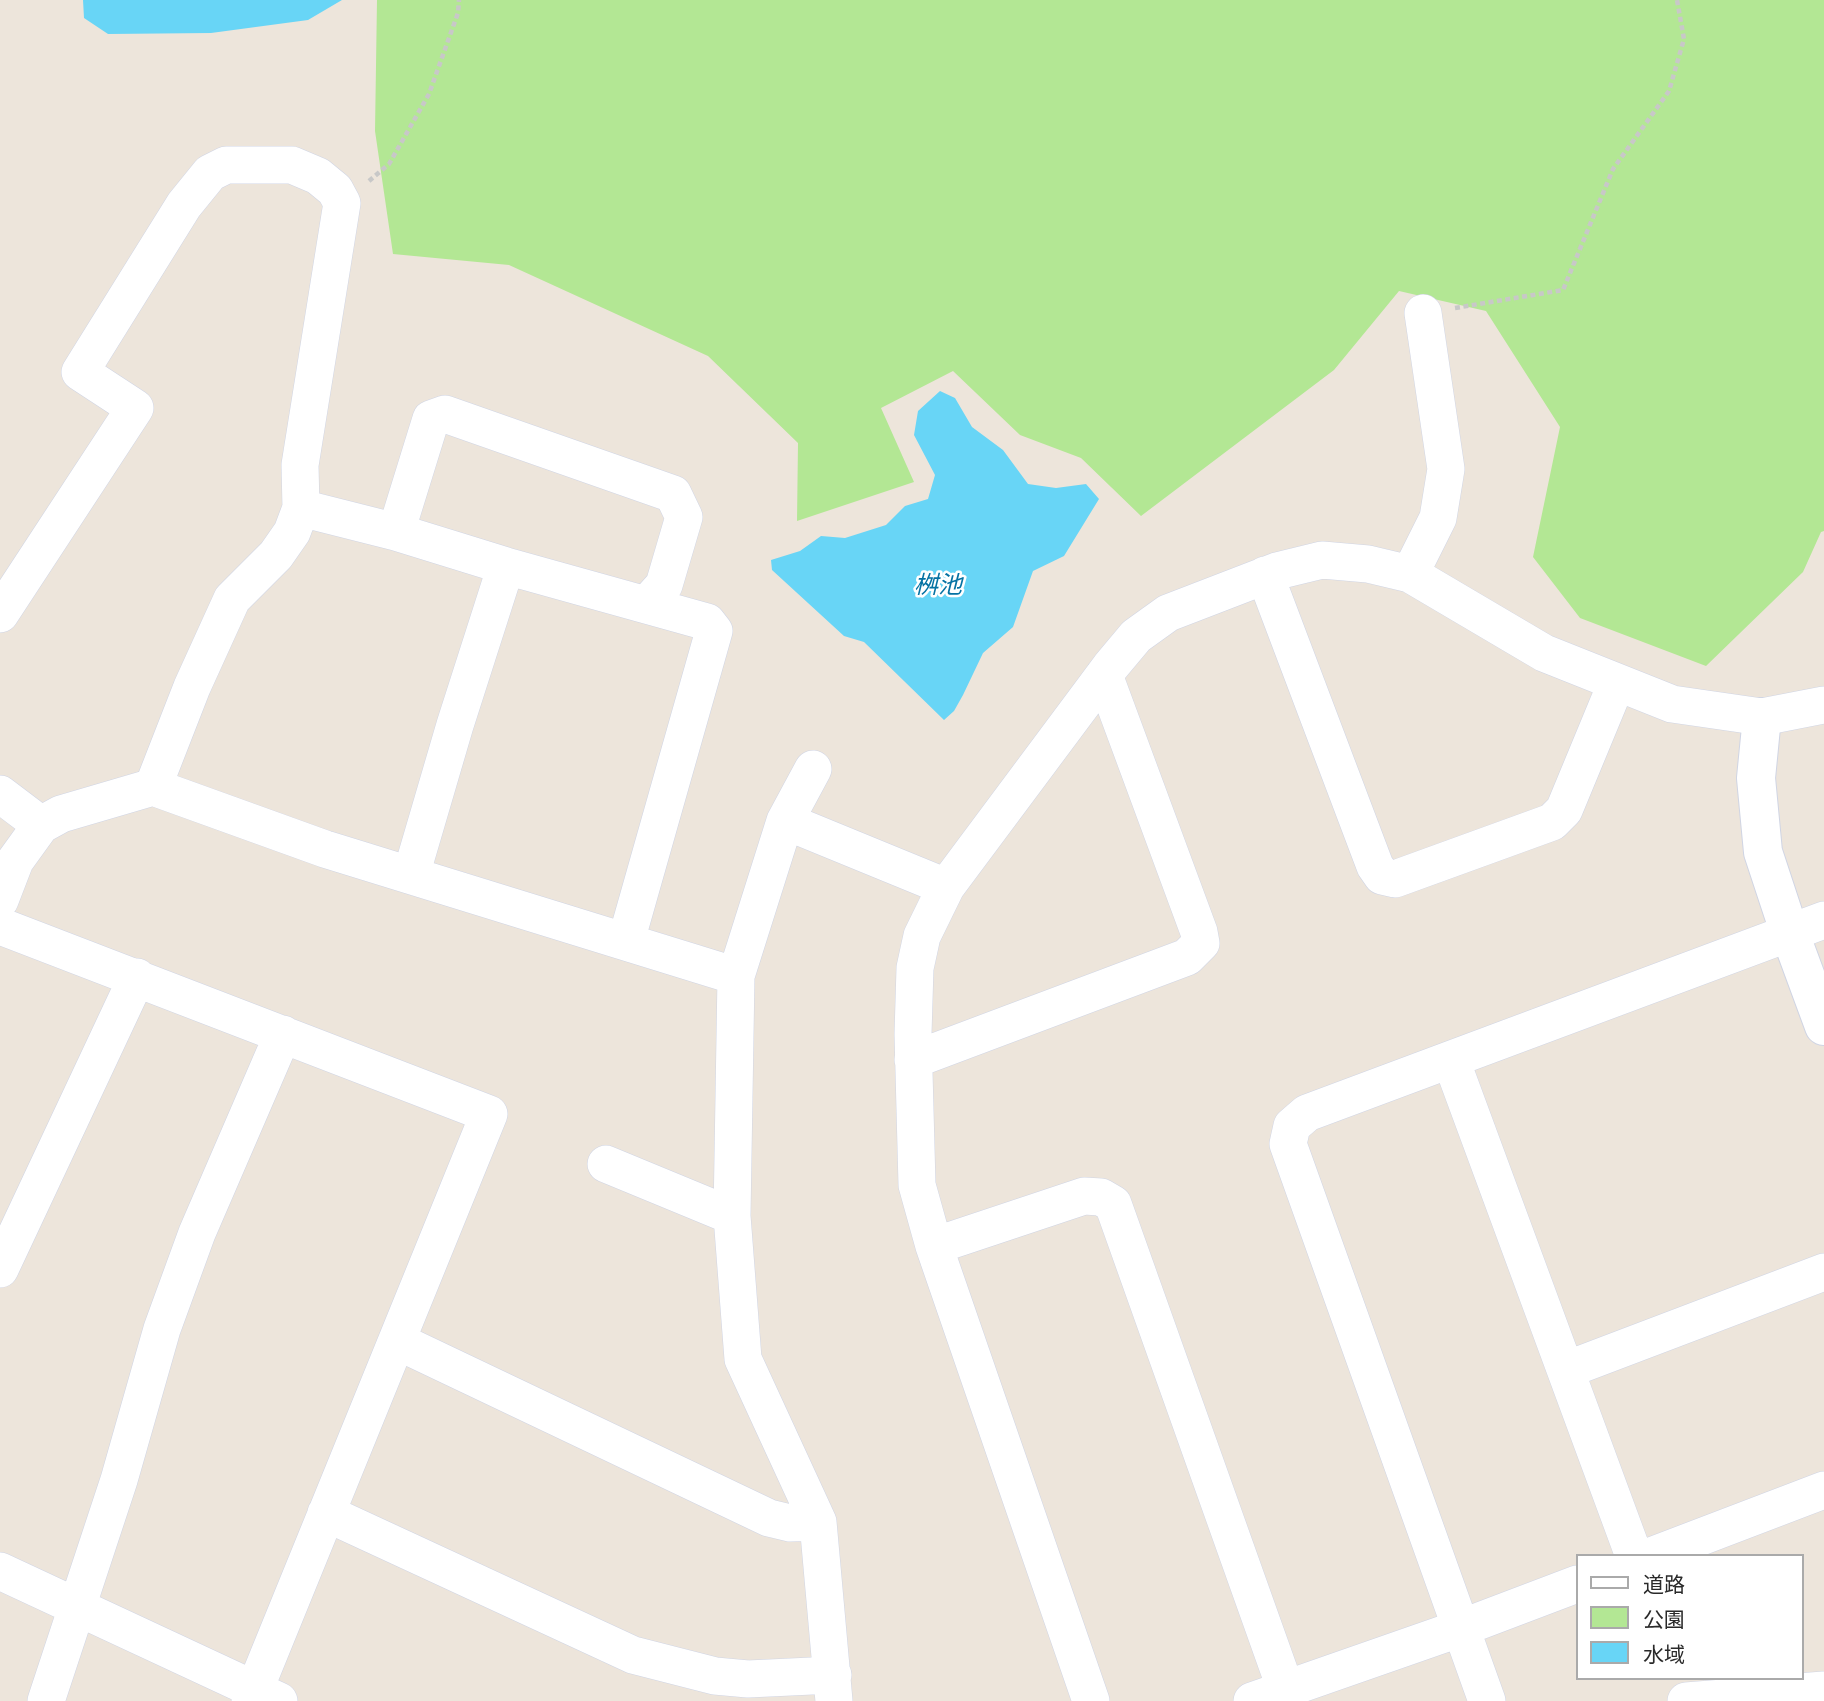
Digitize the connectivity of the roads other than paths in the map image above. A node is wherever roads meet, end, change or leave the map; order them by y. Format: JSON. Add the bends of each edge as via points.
{"nodes":[{"id":1,"x":1423,"y":313,"type":"road end"},
{"id":2,"x":301,"y":508,"type":"junction"},
{"id":3,"x":396,"y":532,"type":"junction"},
{"id":4,"x":506,"y":566,"type":"junction"},
{"id":5,"x":1410,"y":574,"type":"junction"},
{"id":6,"x":1265,"y":575,"type":"junction"},
{"id":7,"x":647,"y":604,"type":"junction"},
{"id":8,"x":0,"y":614,"type":"edge"},
{"id":9,"x":1104,"y":675,"type":"junction"},
{"id":10,"x":1617,"y":682,"type":"junction"},
{"id":11,"x":1824,"y":705,"type":"edge"},
{"id":12,"x":1762,"y":717,"type":"junction"},
{"id":13,"x":813,"y":769,"type":"dead end"},
{"id":14,"x":153,"y":787,"type":"junction"},
{"id":15,"x":0,"y":794,"type":"edge"},
{"id":16,"x":785,"y":821,"type":"junction"},
{"id":17,"x":41,"y":825,"type":"junction"},
{"id":18,"x":411,"y":875,"type":"junction"},
{"id":19,"x":946,"y":887,"type":"junction"},
{"id":20,"x":0,"y":900,"type":"edge"},
{"id":21,"x":1824,"y":919,"type":"edge"},
{"id":22,"x":0,"y":926,"type":"edge"},
{"id":23,"x":1789,"y":932,"type":"junction"},
{"id":24,"x":626,"y":941,"type":"junction"},
{"id":25,"x":736,"y":976,"type":"junction"},
{"id":26,"x":137,"y":977,"type":"junction"},
{"id":27,"x":1824,"y":1026,"type":"edge"},
{"id":28,"x":283,"y":1034,"type":"junction"},
{"id":29,"x":913,"y":1060,"type":"junction"},
{"id":30,"x":1451,"y":1060,"type":"junction"},
{"id":31,"x":606,"y":1164,"type":"dead end"},
{"id":32,"x":732,"y":1216,"type":"junction"},
{"id":33,"x":934,"y":1246,"type":"junction"},
{"id":34,"x":0,"y":1269,"type":"edge"},
{"id":35,"x":1824,"y":1272,"type":"edge"},
{"id":36,"x":397,"y":1341,"type":"junction"},
{"id":37,"x":1566,"y":1370,"type":"junction"},
{"id":38,"x":1824,"y":1490,"type":"edge"},
{"id":39,"x":326,"y":1513,"type":"junction"},
{"id":40,"x":818,"y":1522,"type":"junction"},
{"id":41,"x":1633,"y":1554,"type":"edge"},
{"id":42,"x":1656,"y":1554,"type":"edge"},
{"id":43,"x":0,"y":1571,"type":"edge"},
{"id":44,"x":1576,"y":1584,"type":"edge"},
{"id":45,"x":77,"y":1607,"type":"junction"},
{"id":46,"x":1461,"y":1628,"type":"junction"},
{"id":47,"x":833,"y":1688,"type":"edge"},
{"id":48,"x":1824,"y":1690,"type":"edge"},
{"id":49,"x":1269,"y":1695,"type":"edge"},
{"id":50,"x":261,"y":1697,"type":"edge"},
{"id":51,"x":46,"y":1701,"type":"edge"},
{"id":52,"x":1091,"y":1701,"type":"edge"},
{"id":53,"x":1488,"y":1701,"type":"edge"},
{"id":54,"x":1697,"y":1701,"type":"edge"}],
"edges":[{"from":1,"to":5,"type":"street","via":[[1446,469],[1438,518]]},
{"from":2,"to":3,"type":"street"},
{"from":2,"to":8,"type":"street","via":[[300,465],[342,203],[318,176],[292,165],[226,165],[210,173],[184,205],[80,372],[135,408]]},
{"from":2,"to":14,"type":"street","via":[[276,555],[232,599]]},
{"from":3,"to":4,"type":"street"},
{"from":3,"to":7,"type":"street","via":[[431,419],[445,414],[673,494],[684,517],[664,585]]},
{"from":4,"to":7,"type":"street"},
{"from":4,"to":18,"type":"street"},
{"from":5,"to":6,"type":"street","via":[[1322,560]]},
{"from":5,"to":10,"type":"street","via":[[1544,653]]},
{"from":6,"to":9,"type":"street","via":[[1168,612],[1136,636]]},
{"from":6,"to":10,"type":"street","via":[[1374,866],[1382,876],[1395,879],[1552,822],[1564,810]]},
{"from":7,"to":24,"type":"street","via":[[707,622],[714,631]]},
{"from":9,"to":19,"type":"street"},
{"from":9,"to":29,"type":"street","via":[[1201,943],[1187,957]]},
{"from":10,"to":12,"type":"street","via":[[1672,704]]},
{"from":11,"to":12,"type":"street"},
{"from":12,"to":23,"type":"street","via":[[1756,778],[1763,852]]},
{"from":13,"to":16,"type":"street"},
{"from":14,"to":17,"type":"street","via":[[61,814]]},
{"from":14,"to":18,"type":"street"},
{"from":15,"to":17,"type":"street"},
{"from":16,"to":19,"type":"street"},
{"from":16,"to":25,"type":"street"},
{"from":17,"to":20,"type":"street","via":[[15,862]]},
{"from":18,"to":24,"type":"street"},
{"from":19,"to":29,"type":"street","via":[[922,936],[915,968]]},
{"from":21,"to":23,"type":"street"},
{"from":22,"to":26,"type":"street"},
{"from":23,"to":27,"type":"street"},
{"from":23,"to":30,"type":"street"},
{"from":24,"to":25,"type":"street"},
{"from":25,"to":32,"type":"street"},
{"from":26,"to":28,"type":"street"},
{"from":26,"to":34,"type":"street"},
{"from":28,"to":36,"type":"street","via":[[489,1114]]},
{"from":28,"to":45,"type":"street","via":[[197,1233],[162,1329]]},
{"from":29,"to":33,"type":"street","via":[[917,1185]]},
{"from":30,"to":37,"type":"street"},
{"from":30,"to":46,"type":"street","via":[[1307,1113],[1292,1126],[1288,1144]]},
{"from":31,"to":32,"type":"street"},
{"from":32,"to":40,"type":"street","via":[[743,1359]]},
{"from":33,"to":49,"type":"street","via":[[1084,1196],[1101,1197],[1113,1204]]},
{"from":33,"to":52,"type":"street"},
{"from":35,"to":37,"type":"street"},
{"from":36,"to":39,"type":"street"},
{"from":36,"to":40,"type":"street","via":[[769,1518]]},
{"from":37,"to":41,"type":"street"},
{"from":38,"to":42,"type":"street"},
{"from":39,"to":47,"type":"street","via":[[633,1655],[715,1676]]},
{"from":39,"to":50,"type":"street"},
{"from":40,"to":47,"type":"street"},
{"from":43,"to":45,"type":"street"},
{"from":44,"to":46,"type":"street"},
{"from":45,"to":50,"type":"street"},
{"from":45,"to":51,"type":"street"},
{"from":46,"to":49,"type":"street"},
{"from":46,"to":53,"type":"street"},
{"from":48,"to":54,"type":"street"}]}
